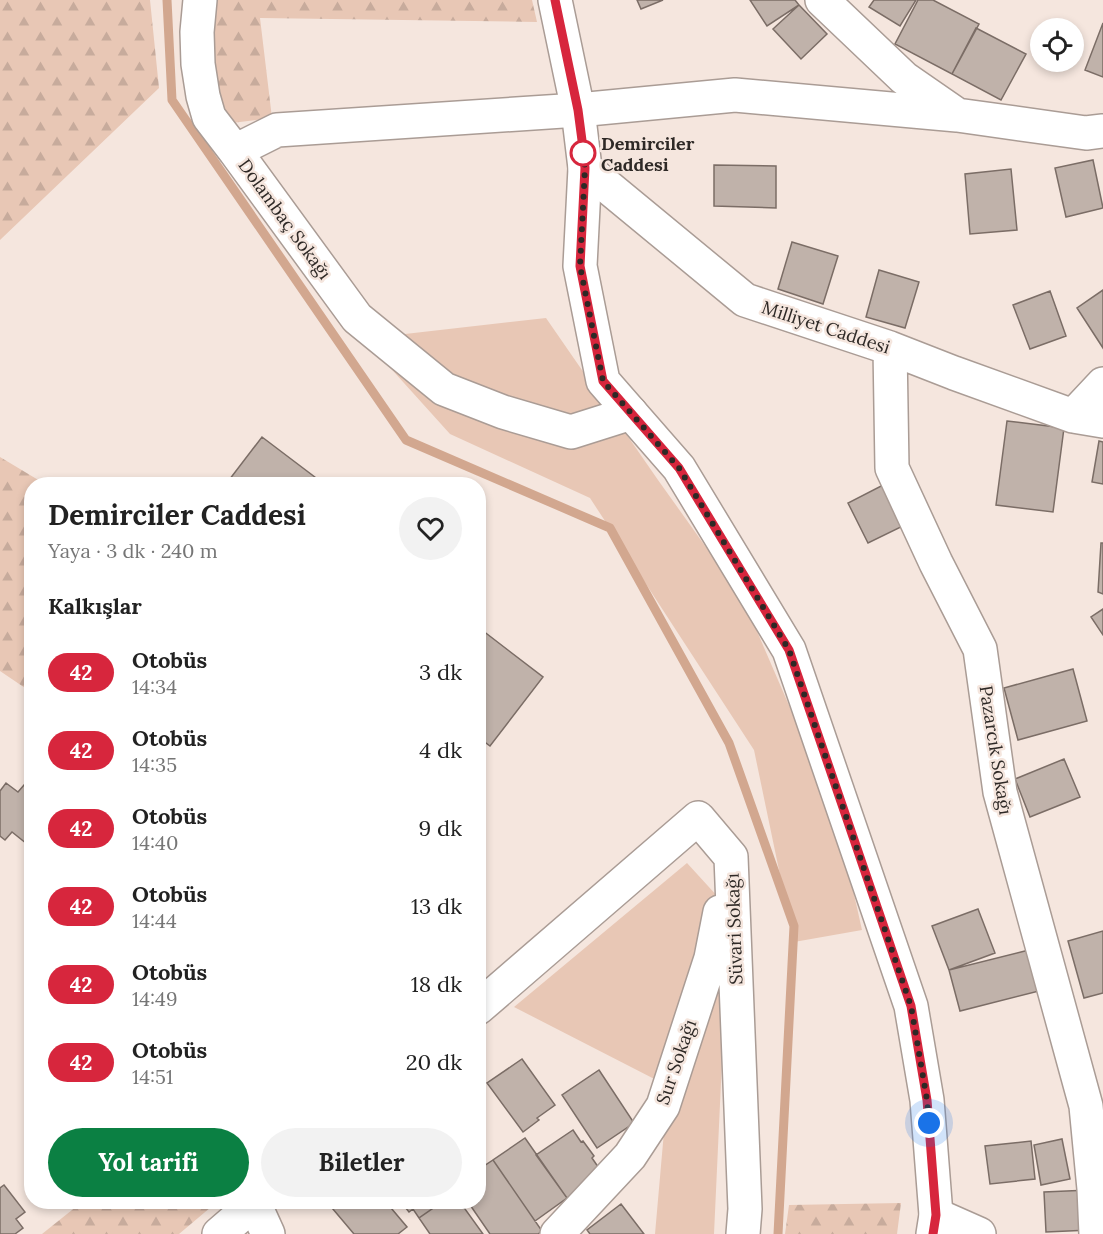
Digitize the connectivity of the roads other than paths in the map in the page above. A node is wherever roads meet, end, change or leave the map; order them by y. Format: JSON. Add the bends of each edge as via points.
{"nodes":[{"id":1,"x":200,"y":0,"type":"edge"},
{"id":2,"x":555,"y":0,"type":"edge"},
{"id":3,"x":822,"y":0,"type":"edge"},
{"id":4,"x":578,"y":110,"type":"junction"},
{"id":5,"x":957,"y":115,"type":"junction"},
{"id":6,"x":1103,"y":131,"type":"edge"},
{"id":7,"x":235,"y":152,"type":"junction"},
{"id":8,"x":585,"y":168,"type":"junction"},
{"id":9,"x":890,"y":348,"type":"junction"},
{"id":10,"x":1103,"y":384,"type":"edge"},
{"id":11,"x":631,"y":413,"type":"junction"},
{"id":12,"x":1088,"y":419,"type":"edge"},
{"id":13,"x":731,"y":857,"type":"junction"},
{"id":14,"x":486,"y":1001,"type":"edge"},
{"id":15,"x":247,"y":1209,"type":"edge"},
{"id":16,"x":258,"y":1209,"type":"edge"},
{"id":17,"x":934,"y":1225,"type":"edge"},
{"id":18,"x":219,"y":1234,"type":"edge"},
{"id":19,"x":268,"y":1234,"type":"edge"},
{"id":20,"x":557,"y":1234,"type":"edge"},
{"id":21,"x":743,"y":1234,"type":"edge"},
{"id":22,"x":979,"y":1234,"type":"edge"},
{"id":23,"x":1096,"y":1234,"type":"edge"}],
"edges":[{"from":1,"to":7,"type":"street","via":[[198,64],[203,96],[209,117]]},
{"from":2,"to":4,"type":"street"},
{"from":3,"to":5,"type":"street","via":[[904,78]]},
{"from":4,"to":5,"type":"street","via":[[735,95]]},
{"from":4,"to":7,"type":"street","name":"Dolambaç Sokağı","via":[[277,130]]},
{"from":4,"to":8,"type":"street"},
{"from":5,"to":6,"type":"street","via":[[1086,133]]},
{"from":7,"to":11,"type":"street","name":"Dolambaç Sokağı","via":[[357,318],[444,389],[571,432]]},
{"from":8,"to":9,"type":"street","name":"Milliyet Caddesi","via":[[745,300]]},
{"from":8,"to":11,"type":"street","via":[[580,266],[603,381]]},
{"from":9,"to":12,"type":"street","name":"Milliyet Caddesi"},
{"from":9,"to":23,"type":"street","name":"Pazarcık Sokağı","via":[[892,468],[980,649],[1000,792],[1086,1106]]},
{"from":10,"to":12,"type":"street"},
{"from":11,"to":17,"type":"street","via":[[679,468],[789,650],[911,1006],[927,1100]]},
{"from":13,"to":14,"type":"street","name":"Süvari Sokağı","via":[[698,818]]},
{"from":13,"to":20,"type":"street","name":"Sur Sokağı","via":[[711,958],[663,1106],[630,1156]]},
{"from":13,"to":21,"type":"street","name":"Süvari Sokağı"},
{"from":15,"to":18,"type":"street"},
{"from":16,"to":19,"type":"street"},
{"from":17,"to":22,"type":"street"}]}
